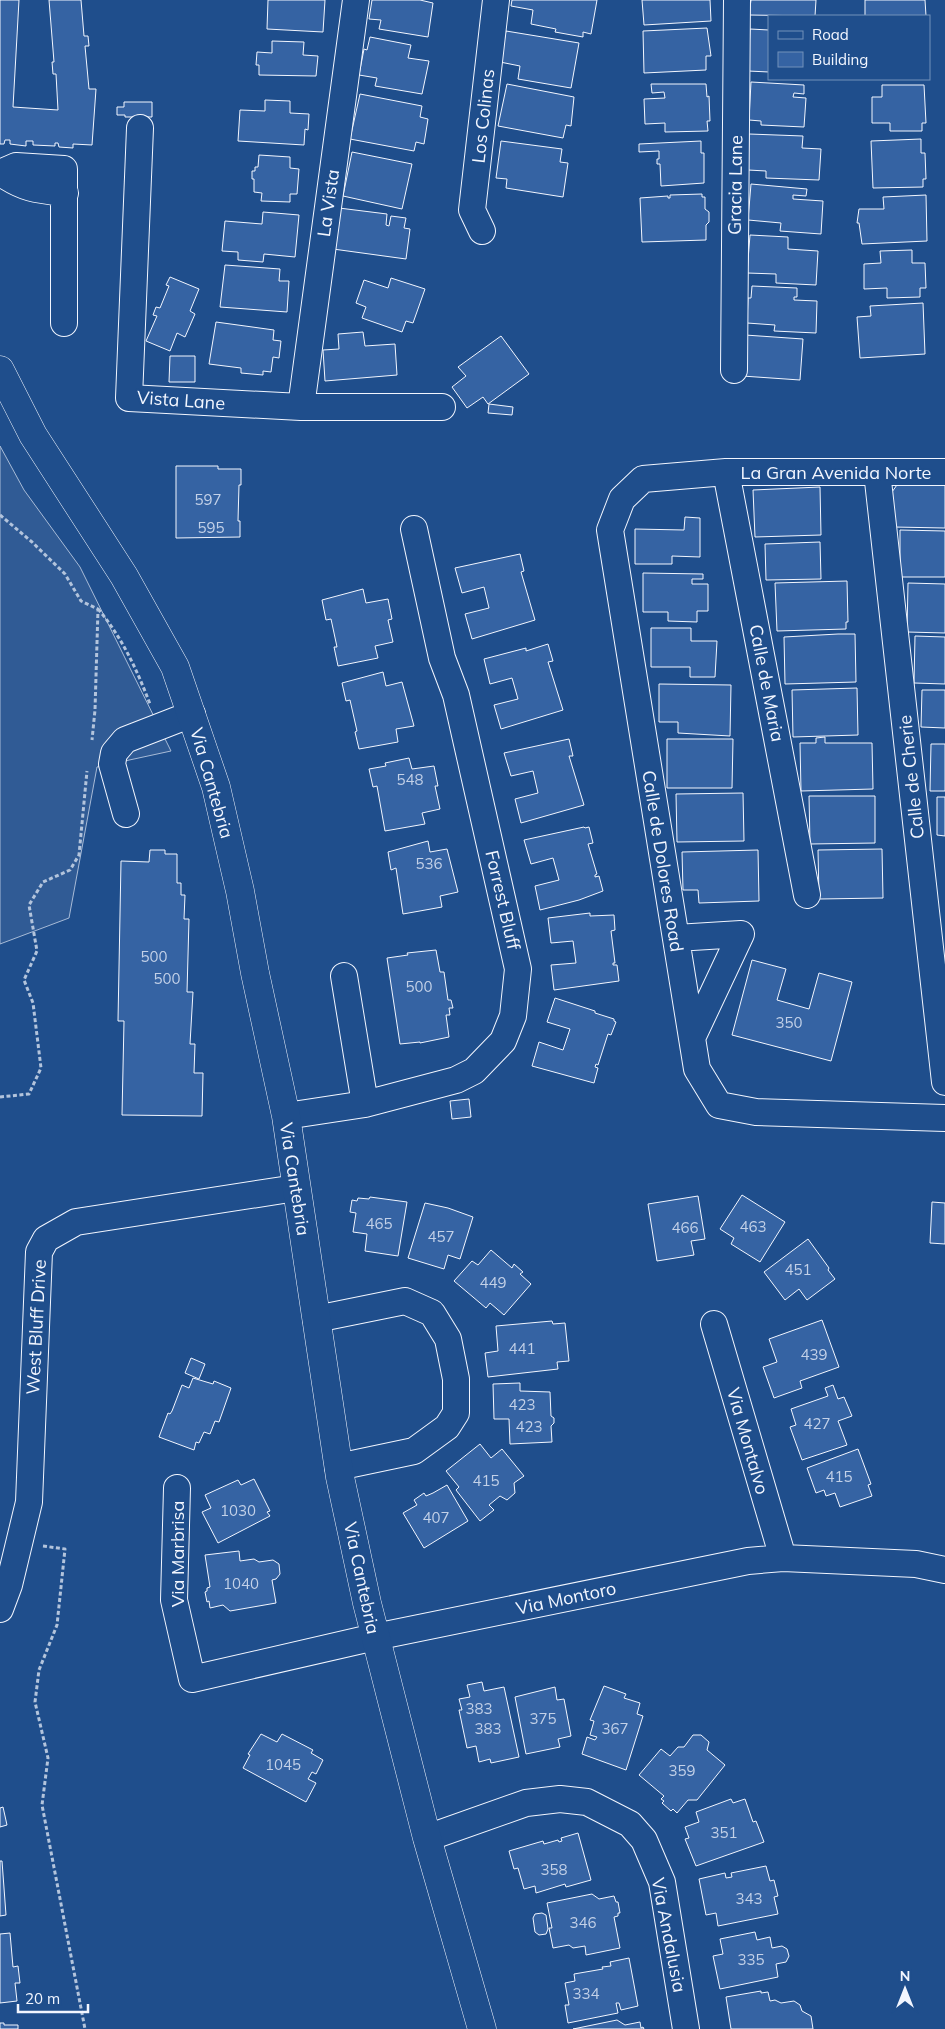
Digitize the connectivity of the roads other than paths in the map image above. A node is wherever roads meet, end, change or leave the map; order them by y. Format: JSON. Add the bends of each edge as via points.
{"nodes":[{"id":1,"x":356,"y":0,"type":"edge"},
{"id":2,"x":496,"y":0,"type":"edge"},
{"id":3,"x":737,"y":0,"type":"edge"},
{"id":4,"x":140,"y":128,"type":"dead end"},
{"id":5,"x":0,"y":173,"type":"edge"},
{"id":6,"x":482,"y":231,"type":"dead end"},
{"id":7,"x":64,"y":323,"type":"dead end"},
{"id":8,"x":0,"y":370,"type":"edge"},
{"id":9,"x":734,"y":370,"type":"dead end"},
{"id":10,"x":300,"y":407,"type":"junction"},
{"id":11,"x":442,"y":407,"type":"dead end"},
{"id":12,"x":726,"y":472,"type":"junction"},
{"id":13,"x":877,"y":472,"type":"junction"},
{"id":14,"x":945,"y":472,"type":"edge"},
{"id":15,"x":414,"y":529,"type":"dead end"},
{"id":16,"x":192,"y":714,"type":"junction"},
{"id":17,"x":126,"y":814,"type":"dead end"},
{"id":18,"x":808,"y":894,"type":"dead end"},
{"id":19,"x":676,"y":938,"type":"junction"},
{"id":20,"x":344,"y":976,"type":"dead end"},
{"id":21,"x":692,"y":1038,"type":"junction"},
{"id":22,"x":945,"y":1082,"type":"edge"},
{"id":23,"x":365,"y":1104,"type":"junction"},
{"id":24,"x":286,"y":1116,"type":"junction"},
{"id":25,"x":945,"y":1118,"type":"edge"},
{"id":26,"x":296,"y":1188,"type":"junction"},
{"id":27,"x":316,"y":1319,"type":"junction"},
{"id":28,"x":714,"y":1324,"type":"dead end"},
{"id":29,"x":338,"y":1467,"type":"junction"},
{"id":30,"x":177,"y":1488,"type":"dead end"},
{"id":31,"x":783,"y":1558,"type":"junction"},
{"id":32,"x":945,"y":1570,"type":"edge"},
{"id":33,"x":0,"y":1609,"type":"edge"},
{"id":34,"x":375,"y":1637,"type":"junction"},
{"id":35,"x":192,"y":1678,"type":"joint"},
{"id":36,"x":427,"y":1838,"type":"junction"},
{"id":37,"x":482,"y":2029,"type":"edge"},
{"id":38,"x":686,"y":2029,"type":"edge"}],
"edges":[{"from":1,"to":10,"type":"street","name":"La Vista"},
{"from":2,"to":6,"type":"street","name":"Los Colinas","via":[[472,210]]},
{"from":3,"to":9,"type":"street","name":"Gracia Lane"},
{"from":4,"to":10,"type":"street","name":"Vista Lane","via":[[129,398]]},
{"from":5,"to":7,"type":"street","via":[[17,184],[39,191],[65,192]]},
{"from":8,"to":16,"type":"main road","name":"Via Cantebria","via":[[34,435],[124,576],[166,650]]},
{"from":10,"to":11,"type":"street","name":"Vista Lane"},
{"from":12,"to":13,"type":"street","name":"La Gran Avenida Norte"},
{"from":12,"to":18,"type":"street","name":"Calle de Maria"},
{"from":12,"to":19,"type":"street","name":"Calle de Dolores Road","via":[[644,479],[622,499],[610,530]]},
{"from":13,"to":14,"type":"street","name":"La Gran Avenida Norte"},
{"from":13,"to":22,"type":"street","name":"Calle de Cherie"},
{"from":15,"to":23,"type":"street","name":"Forrest Bluff","via":[[442,658],[456,695],[518,969],[514,1016],[503,1041],[474,1071],[456,1080]]},
{"from":16,"to":17,"type":"street","via":[[125,740],[114,752],[112,764]]},
{"from":16,"to":24,"type":"main road","name":"Via Cantebria","via":[[218,797],[240,891]]},
{"from":19,"to":21,"type":"street","name":"Calle de Dolores Road"},
{"from":19,"to":21,"type":"street","via":[[741,934]]},
{"from":20,"to":23,"type":"street"},
{"from":21,"to":25,"type":"street","name":"Calle de Dolores Road","via":[[697,1069],[719,1106],[756,1112]]},
{"from":23,"to":24,"type":"street","name":"Forrest Bluff"},
{"from":24,"to":26,"type":"main road","name":"Via Cantebria"},
{"from":26,"to":27,"type":"main road","name":"Via Cantebria"},
{"from":26,"to":33,"type":"street","name":"West Bluff Drive","via":[[76,1222],[46,1239],[39,1252],[29,1502]]},
{"from":27,"to":29,"type":"main road","name":"Via Cantebria"},
{"from":27,"to":29,"type":"street","via":[[405,1301],[432,1313],[448,1339],[456,1379],[456,1413],[447,1427],[414,1451]]},
{"from":28,"to":31,"type":"street","name":"Via Montalvo"},
{"from":29,"to":34,"type":"main road","name":"Via Cantebria"},
{"from":30,"to":35,"type":"street","name":"Via Marbrisa","via":[[174,1600]]},
{"from":31,"to":32,"type":"street","name":"Via Montoro","via":[[916,1564]]},
{"from":31,"to":34,"type":"street","name":"Via Montoro","via":[[748,1561]]},
{"from":34,"to":35,"type":"street","name":"Via Montoro"},
{"from":34,"to":36,"type":"main road","name":"Via Cantebria"},
{"from":36,"to":37,"type":"main road","name":"Via Cantebria"},
{"from":36,"to":38,"type":"street","name":"Via Andalusia","via":[[526,1803],[560,1799],[587,1802],[630,1824],[644,1840],[662,1882]]}]}
